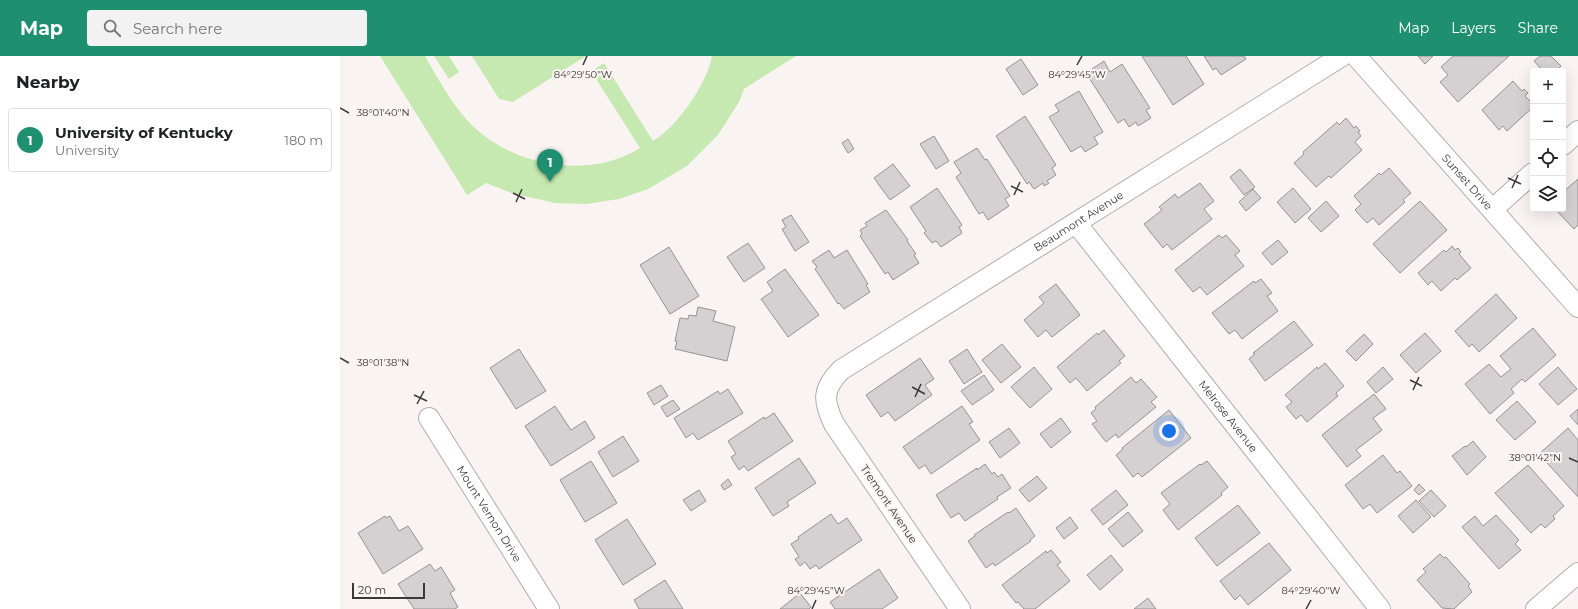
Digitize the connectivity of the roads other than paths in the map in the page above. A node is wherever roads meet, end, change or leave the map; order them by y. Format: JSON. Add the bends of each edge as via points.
{"nodes":[{"id":1,"x":1342,"y":56,"type":"edge"},
{"id":2,"x":1356,"y":56,"type":"edge"},
{"id":3,"x":1578,"y":131,"type":"edge"},
{"id":4,"x":1566,"y":143,"type":"edge"},
{"id":5,"x":1530,"y":176,"type":"edge"},
{"id":6,"x":1493,"y":209,"type":"junction"},
{"id":7,"x":1076,"y":223,"type":"junction"},
{"id":8,"x":1578,"y":307,"type":"edge"},
{"id":9,"x":825,"y":397,"type":"joint"},
{"id":10,"x":429,"y":418,"type":"dead end"},
{"id":11,"x":1578,"y":573,"type":"edge"},
{"id":12,"x":549,"y":609,"type":"edge"},
{"id":13,"x":960,"y":609,"type":"edge"},
{"id":14,"x":1380,"y":609,"type":"edge"},
{"id":15,"x":1536,"y":609,"type":"edge"}],
"edges":[{"from":1,"to":7,"type":"street","name":"Beaumont Avenue"},
{"from":2,"to":6,"type":"street","name":"Sunset Drive"},
{"from":3,"to":4,"type":"street"},
{"from":5,"to":6,"type":"street"},
{"from":6,"to":8,"type":"street","name":"Sunset Drive"},
{"from":7,"to":9,"type":"street","name":"Beaumont Avenue","via":[[841,370]]},
{"from":7,"to":14,"type":"street","name":"Melrose Avenue"},
{"from":9,"to":13,"type":"street","name":"Tremont Avenue","via":[[834,424]]},
{"from":10,"to":12,"type":"street","name":"Mount Vernon Drive"},
{"from":11,"to":15,"type":"street"}]}
